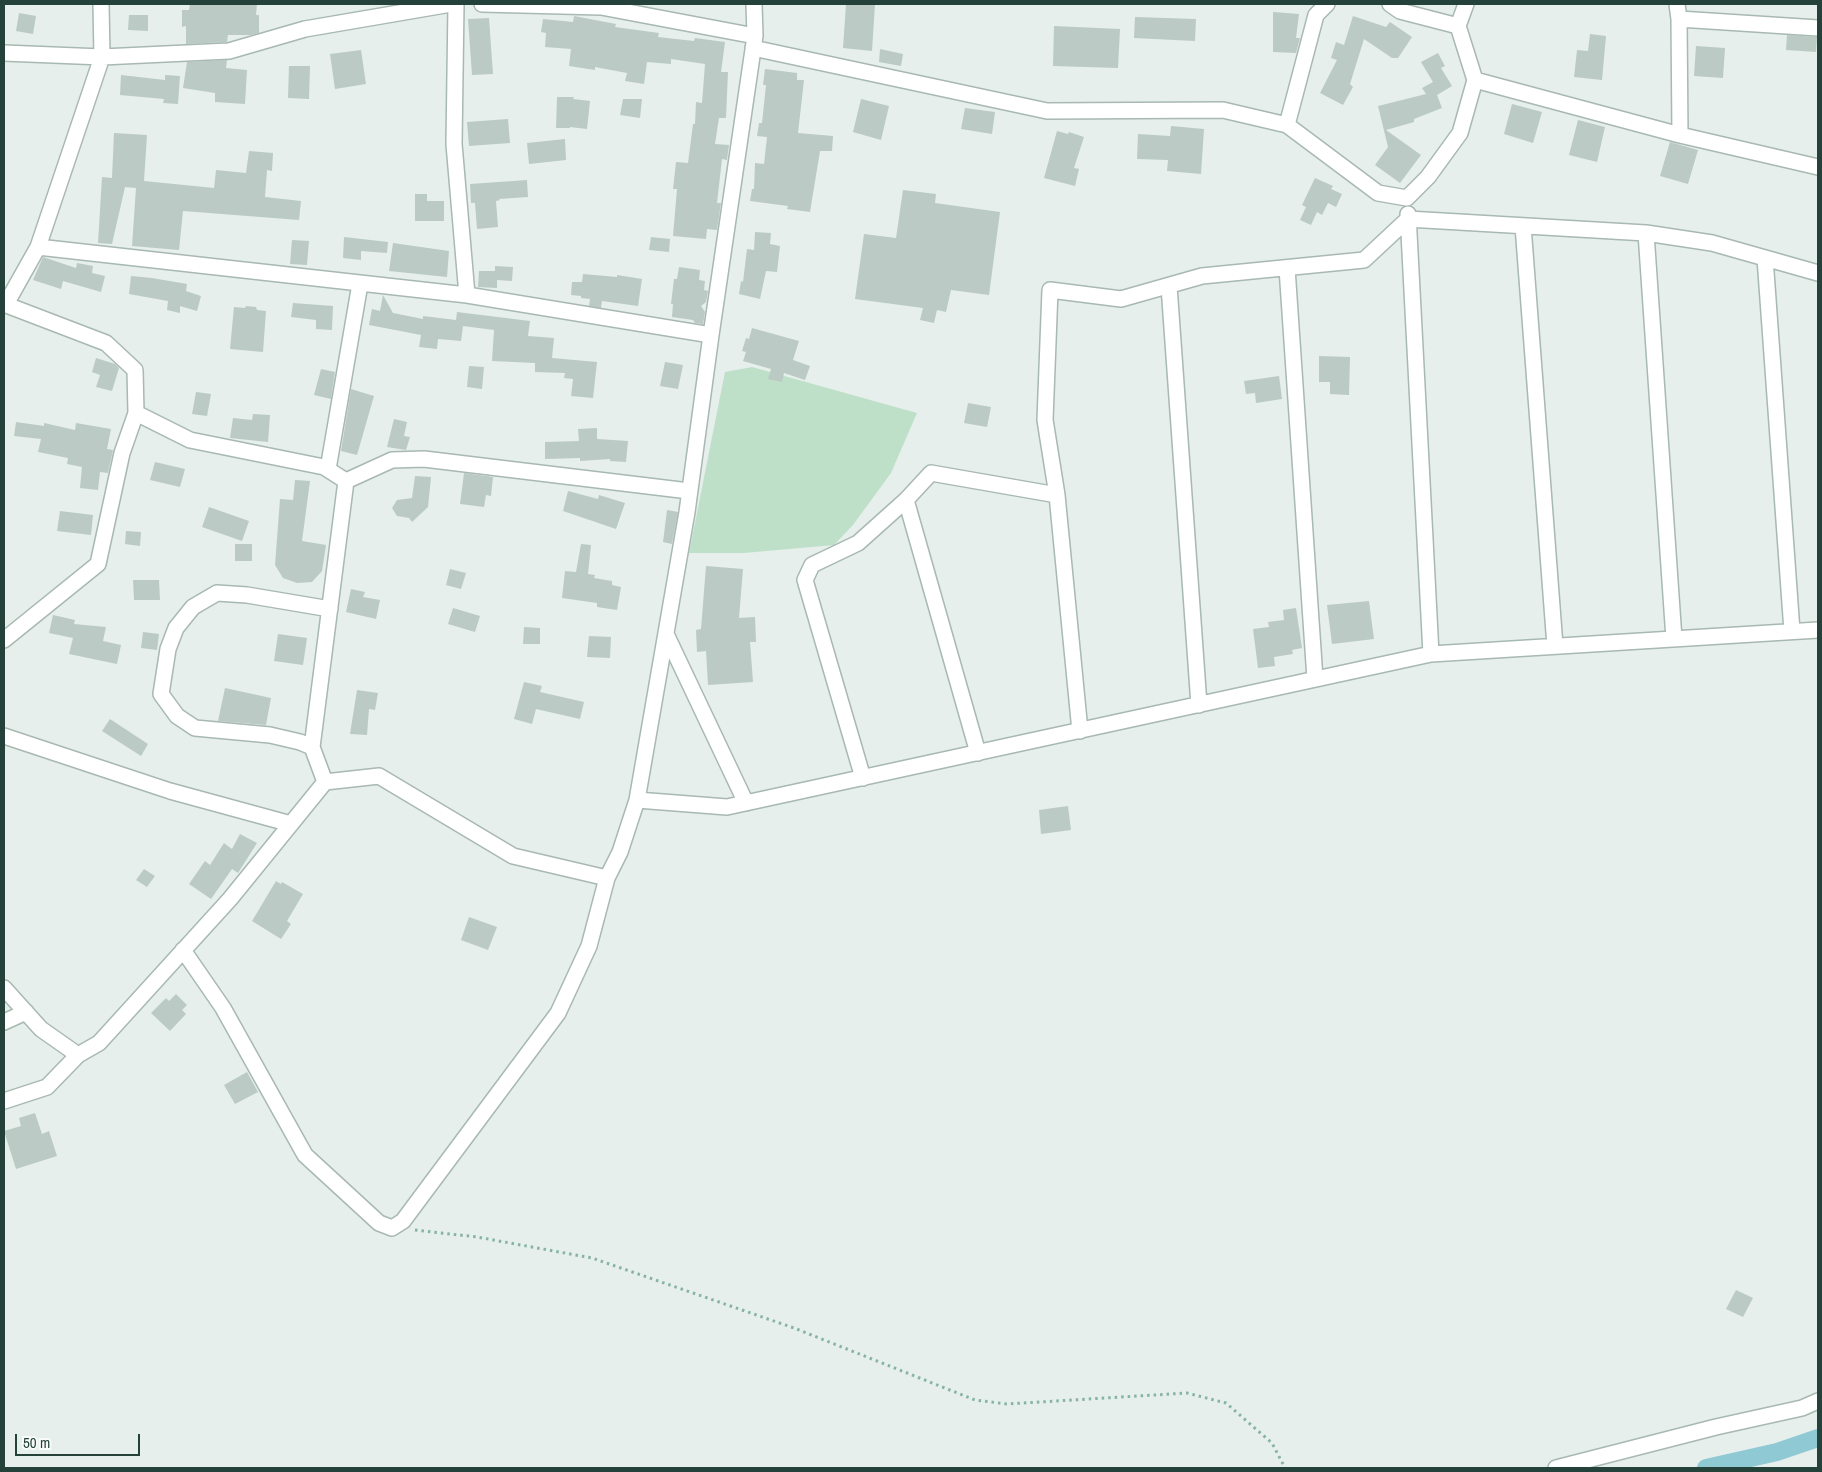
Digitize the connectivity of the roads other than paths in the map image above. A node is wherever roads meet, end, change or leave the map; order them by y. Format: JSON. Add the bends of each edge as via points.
{"nodes":[{"id":1,"x":100,"y":4,"type":"edge"},
{"id":2,"x":451,"y":4,"type":"edge"},
{"id":3,"x":456,"y":4,"type":"edge"},
{"id":4,"x":482,"y":4,"type":"edge"},
{"id":5,"x":754,"y":4,"type":"edge"},
{"id":6,"x":1327,"y":4,"type":"edge"},
{"id":7,"x":1390,"y":4,"type":"edge"},
{"id":8,"x":1466,"y":4,"type":"edge"},
{"id":9,"x":1678,"y":11,"type":"edge"},
{"id":10,"x":1458,"y":26,"type":"junction"},
{"id":11,"x":1818,"y":28,"type":"edge"},
{"id":12,"x":754,"y":42,"type":"junction"},
{"id":13,"x":4,"y":53,"type":"edge"},
{"id":14,"x":102,"y":57,"type":"junction"},
{"id":15,"x":1475,"y":80,"type":"junction"},
{"id":16,"x":1287,"y":125,"type":"junction"},
{"id":17,"x":1680,"y":135,"type":"junction"},
{"id":18,"x":1818,"y":167,"type":"edge"},
{"id":19,"x":1407,"y":198,"type":"junction"},
{"id":20,"x":1408,"y":219,"type":"junction"},
{"id":21,"x":1523,"y":226,"type":"junction"},
{"id":22,"x":1646,"y":233,"type":"junction"},
{"id":23,"x":38,"y":247,"type":"junction"},
{"id":24,"x":1765,"y":258,"type":"junction"},
{"id":25,"x":1287,"y":268,"type":"junction"},
{"id":26,"x":1818,"y":273,"type":"edge"},
{"id":27,"x":360,"y":284,"type":"junction"},
{"id":28,"x":1169,"y":286,"type":"junction"},
{"id":29,"x":466,"y":295,"type":"junction"},
{"id":30,"x":5,"y":304,"type":"edge"},
{"id":31,"x":710,"y":335,"type":"junction"},
{"id":32,"x":136,"y":413,"type":"junction"},
{"id":33,"x":328,"y":469,"type":"junction"},
{"id":34,"x":346,"y":481,"type":"junction"},
{"id":35,"x":690,"y":491,"type":"junction"},
{"id":36,"x":1057,"y":495,"type":"junction"},
{"id":37,"x":906,"y":500,"type":"junction"},
{"id":38,"x":330,"y":609,"type":"junction"},
{"id":39,"x":1818,"y":630,"type":"edge"},
{"id":40,"x":1792,"y":631,"type":"junction"},
{"id":41,"x":666,"y":634,"type":"junction"},
{"id":42,"x":1674,"y":639,"type":"junction"},
{"id":43,"x":4,"y":640,"type":"edge"},
{"id":44,"x":1555,"y":646,"type":"junction"},
{"id":45,"x":1431,"y":654,"type":"junction"},
{"id":46,"x":1315,"y":679,"type":"junction"},
{"id":47,"x":1199,"y":705,"type":"junction"},
{"id":48,"x":1080,"y":731,"type":"junction"},
{"id":49,"x":4,"y":736,"type":"edge"},
{"id":50,"x":312,"y":747,"type":"junction"},
{"id":51,"x":978,"y":753,"type":"junction"},
{"id":52,"x":863,"y":778,"type":"junction"},
{"id":53,"x":325,"y":782,"type":"junction"},
{"id":54,"x":637,"y":800,"type":"junction"},
{"id":55,"x":746,"y":803,"type":"junction"},
{"id":56,"x":291,"y":824,"type":"junction"},
{"id":57,"x":607,"y":878,"type":"junction"},
{"id":58,"x":183,"y":950,"type":"junction"},
{"id":59,"x":4,"y":988,"type":"edge"},
{"id":60,"x":26,"y":1012,"type":"junction"},
{"id":61,"x":4,"y":1022,"type":"edge"},
{"id":62,"x":78,"y":1055,"type":"junction"},
{"id":63,"x":4,"y":1101,"type":"edge"},
{"id":64,"x":1818,"y":1401,"type":"edge"},
{"id":65,"x":1556,"y":1468,"type":"edge"}],
"edges":[{"from":1,"to":14,"type":"street"},
{"from":2,"to":14,"type":"street","via":[[305,29],[230,51]]},
{"from":3,"to":29,"type":"street","via":[[454,144]]},
{"from":4,"to":12,"type":"street","via":[[601,8]]},
{"from":5,"to":12,"type":"street"},
{"from":6,"to":16,"type":"street","via":[[1316,14]]},
{"from":7,"to":10,"type":"street","via":[[1400,11]]},
{"from":8,"to":10,"type":"street"},
{"from":9,"to":11,"type":"street"},
{"from":9,"to":17,"type":"street"},
{"from":10,"to":15,"type":"street"},
{"from":12,"to":16,"type":"street","via":[[1047,111],[1223,110]]},
{"from":12,"to":31,"type":"street"},
{"from":13,"to":14,"type":"street"},
{"from":14,"to":23,"type":"street"},
{"from":15,"to":17,"type":"street"},
{"from":15,"to":19,"type":"street","via":[[1460,132],[1428,177]]},
{"from":16,"to":19,"type":"street","via":[[1378,193]]},
{"from":17,"to":18,"type":"street"},
{"from":19,"to":20,"type":"street"},
{"from":20,"to":21,"type":"street"},
{"from":20,"to":25,"type":"street","via":[[1364,260]]},
{"from":20,"to":45,"type":"street"},
{"from":21,"to":22,"type":"street"},
{"from":21,"to":44,"type":"street"},
{"from":22,"to":24,"type":"street","via":[[1712,243]]},
{"from":22,"to":42,"type":"street"},
{"from":23,"to":27,"type":"street"},
{"from":23,"to":30,"type":"street"},
{"from":24,"to":26,"type":"street"},
{"from":24,"to":40,"type":"street"},
{"from":25,"to":28,"type":"street","via":[[1202,276]]},
{"from":25,"to":46,"type":"street"},
{"from":27,"to":29,"type":"street"},
{"from":27,"to":33,"type":"street"},
{"from":28,"to":36,"type":"street","via":[[1121,299],[1050,290],[1044,420]]},
{"from":28,"to":47,"type":"street"},
{"from":29,"to":31,"type":"street"},
{"from":30,"to":32,"type":"street","via":[[106,343],[135,370]]},
{"from":31,"to":35,"type":"street"},
{"from":32,"to":33,"type":"street","via":[[190,440]]},
{"from":32,"to":43,"type":"street","via":[[122,454],[98,564]]},
{"from":33,"to":34,"type":"street"},
{"from":34,"to":35,"type":"street","via":[[392,460],[424,459]]},
{"from":34,"to":38,"type":"street"},
{"from":35,"to":41,"type":"street"},
{"from":36,"to":37,"type":"street","via":[[931,473]]},
{"from":36,"to":48,"type":"street"},
{"from":37,"to":51,"type":"street"},
{"from":37,"to":52,"type":"street","via":[[858,543],[812,565],[804,580]]},
{"from":38,"to":50,"type":"street"},
{"from":38,"to":50,"type":"street","via":[[217,593],[193,607],[176,628],[168,649],[161,694],[177,716],[195,728],[270,736]]},
{"from":39,"to":40,"type":"street"},
{"from":40,"to":42,"type":"street"},
{"from":41,"to":54,"type":"street"},
{"from":41,"to":55,"type":"street"},
{"from":42,"to":44,"type":"street"},
{"from":44,"to":45,"type":"street"},
{"from":45,"to":46,"type":"street"},
{"from":46,"to":47,"type":"street"},
{"from":47,"to":48,"type":"street"},
{"from":48,"to":51,"type":"street"},
{"from":49,"to":56,"type":"street","via":[[170,792]]},
{"from":50,"to":53,"type":"street"},
{"from":51,"to":52,"type":"street"},
{"from":52,"to":55,"type":"street"},
{"from":53,"to":56,"type":"street"},
{"from":53,"to":57,"type":"street","via":[[379,776],[513,856]]},
{"from":54,"to":55,"type":"street","via":[[727,807]]},
{"from":54,"to":57,"type":"street","via":[[620,852]]},
{"from":56,"to":58,"type":"street"},
{"from":57,"to":58,"type":"street","via":[[589,946],[558,1013],[403,1221],[392,1228],[379,1223],[305,1155],[223,1008]]},
{"from":58,"to":62,"type":"street","via":[[98,1043]]},
{"from":59,"to":60,"type":"street"},
{"from":60,"to":61,"type":"street"},
{"from":60,"to":62,"type":"street","via":[[41,1029]]},
{"from":62,"to":63,"type":"street","via":[[47,1088]]},
{"from":64,"to":65,"type":"street","via":[[1802,1408]]}]}
